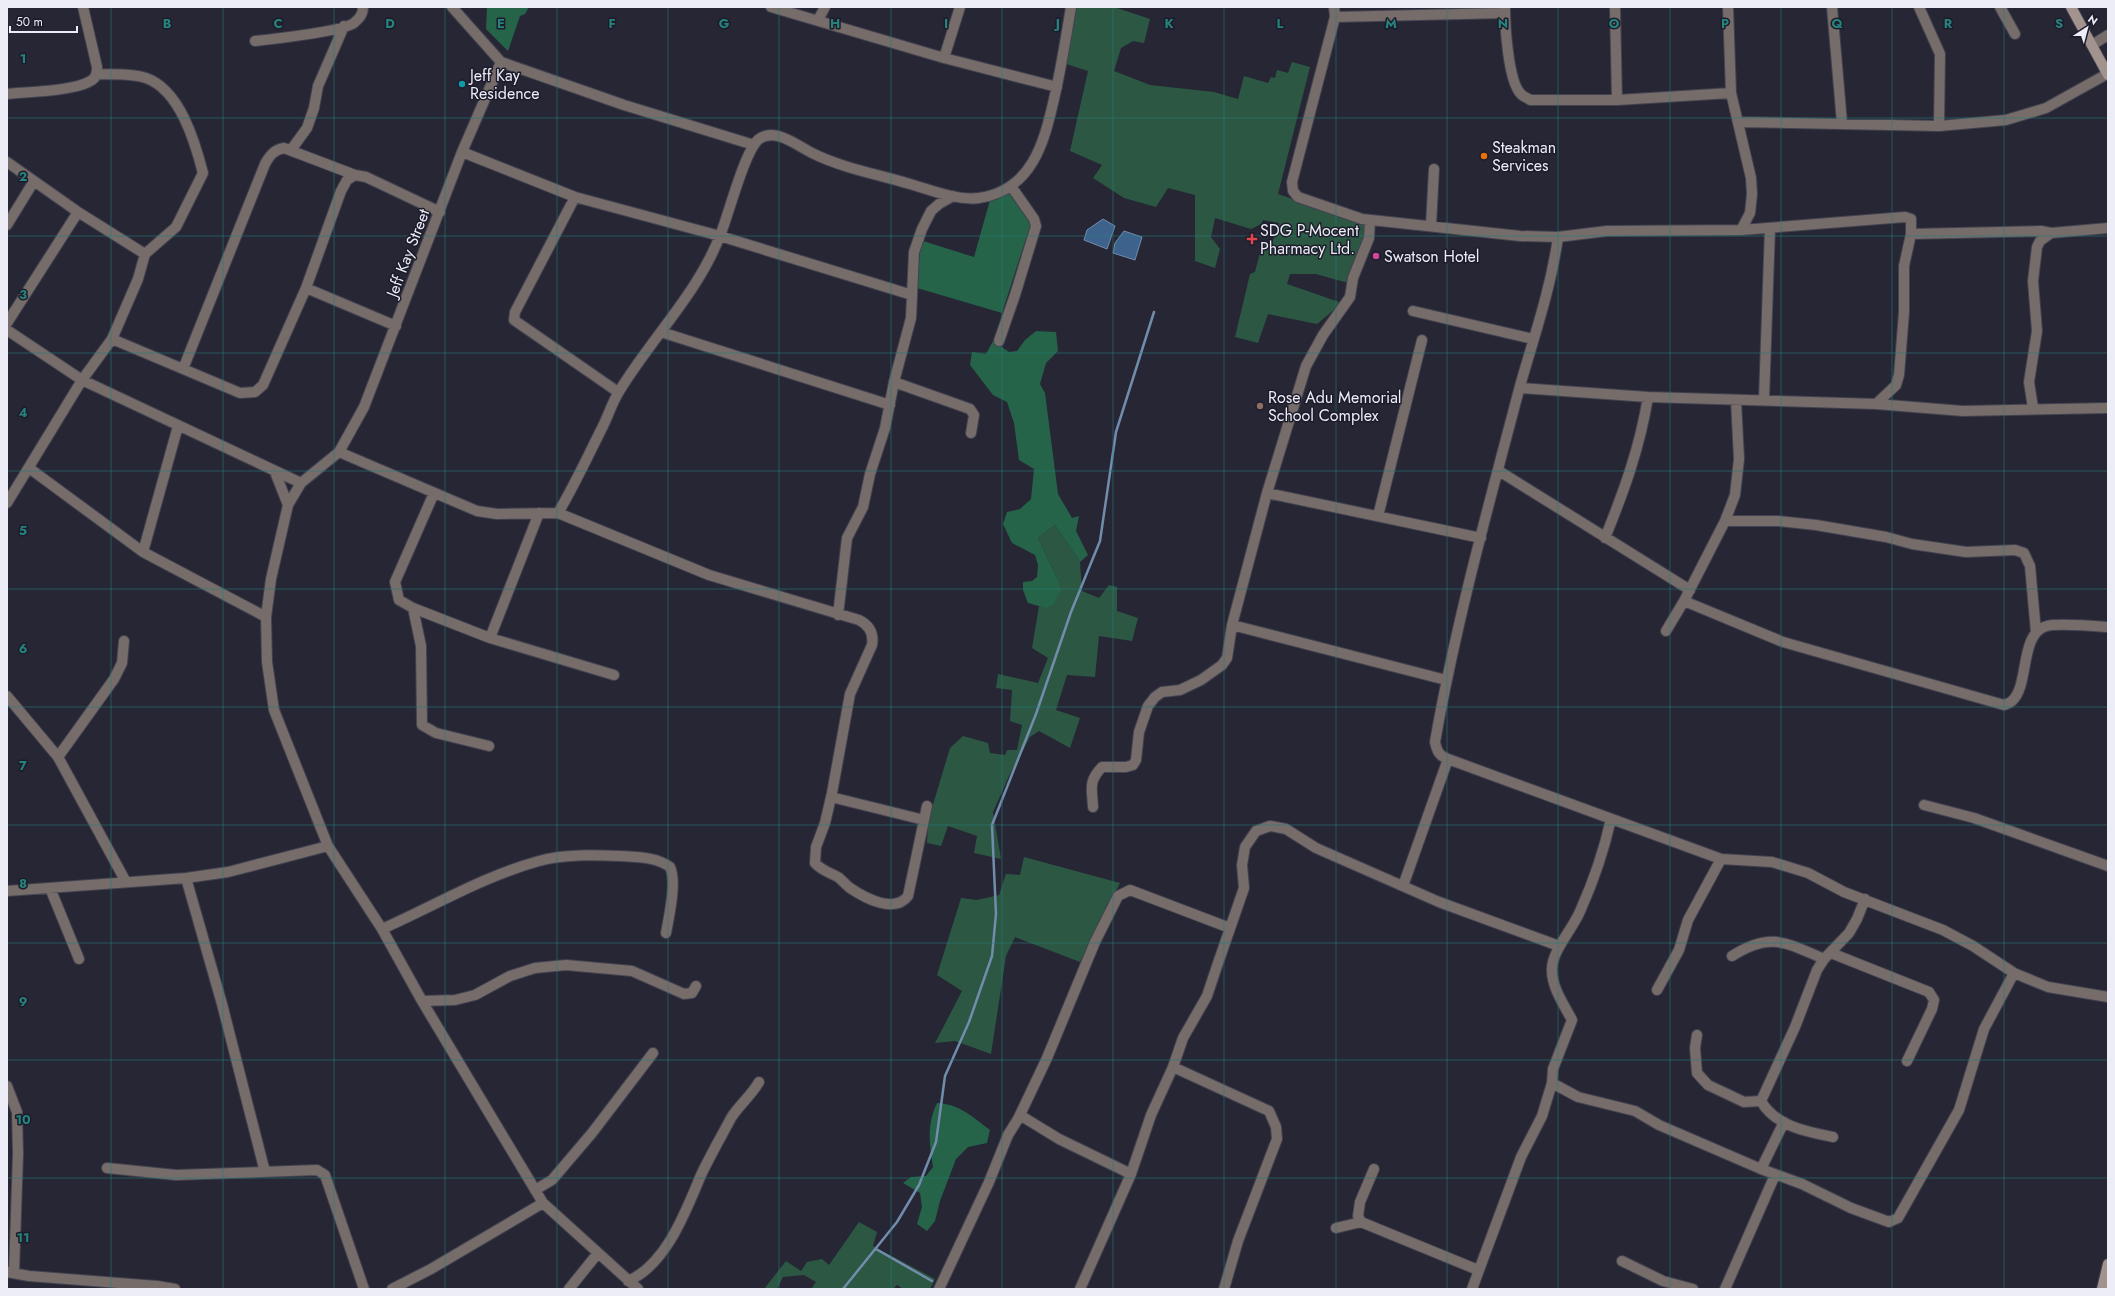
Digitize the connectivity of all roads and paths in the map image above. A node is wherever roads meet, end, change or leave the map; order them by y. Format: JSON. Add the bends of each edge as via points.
{"nodes":[{"id":1,"x":83,"y":7,"type":"edge"},
{"id":2,"x":363,"y":7,"type":"edge"},
{"id":3,"x":452,"y":7,"type":"edge"},
{"id":4,"x":771,"y":7,"type":"edge"},
{"id":5,"x":825,"y":7,"type":"edge"},
{"id":6,"x":960,"y":7,"type":"edge"},
{"id":7,"x":1071,"y":7,"type":"edge"},
{"id":8,"x":1615,"y":7,"type":"edge"},
{"id":9,"x":1728,"y":7,"type":"edge"},
{"id":10,"x":1832,"y":7,"type":"edge"},
{"id":11,"x":1919,"y":7,"type":"edge"},
{"id":12,"x":2000,"y":7,"type":"edge"},
{"id":13,"x":2071,"y":7,"type":"edge"},
{"id":14,"x":1505,"y":10,"type":"edge"},
{"id":15,"x":1334,"y":12,"type":"edge"},
{"id":16,"x":818,"y":20,"type":"junction"},
{"id":17,"x":344,"y":26,"type":"junction"},
{"id":18,"x":2015,"y":34,"type":"dead end"},
{"id":19,"x":2108,"y":35,"type":"edge"},
{"id":20,"x":256,"y":42,"type":"dead end"},
{"id":21,"x":2092,"y":45,"type":"junction"},
{"id":22,"x":944,"y":58,"type":"junction"},
{"id":23,"x":501,"y":62,"type":"junction"},
{"id":24,"x":97,"y":74,"type":"junction"},
{"id":25,"x":2108,"y":75,"type":"edge"},
{"id":26,"x":1057,"y":87,"type":"junction"},
{"id":27,"x":1730,"y":93,"type":"junction"},
{"id":28,"x":7,"y":94,"type":"edge"},
{"id":29,"x":1616,"y":100,"type":"junction"},
{"id":30,"x":1739,"y":122,"type":"junction"},
{"id":31,"x":1842,"y":123,"type":"junction"},
{"id":32,"x":1939,"y":126,"type":"junction"},
{"id":33,"x":754,"y":145,"type":"junction"},
{"id":34,"x":291,"y":150,"type":"junction"},
{"id":35,"x":462,"y":152,"type":"junction"},
{"id":36,"x":7,"y":162,"type":"edge"},
{"id":37,"x":1434,"y":169,"type":"dead end"},
{"id":38,"x":355,"y":175,"type":"junction"},
{"id":39,"x":34,"y":181,"type":"junction"},
{"id":40,"x":1011,"y":186,"type":"junction"},
{"id":41,"x":953,"y":196,"type":"junction"},
{"id":42,"x":575,"y":197,"type":"junction"},
{"id":43,"x":78,"y":212,"type":"junction"},
{"id":44,"x":440,"y":212,"type":"junction"},
{"id":45,"x":1370,"y":220,"type":"junction"},
{"id":46,"x":7,"y":225,"type":"edge"},
{"id":47,"x":1431,"y":225,"type":"junction"},
{"id":48,"x":1770,"y":228,"type":"junction"},
{"id":49,"x":2108,"y":228,"type":"edge"},
{"id":50,"x":1741,"y":230,"type":"junction"},
{"id":51,"x":2018,"y":232,"type":"junction"},
{"id":52,"x":2051,"y":233,"type":"junction"},
{"id":53,"x":1911,"y":234,"type":"junction"},
{"id":54,"x":720,"y":236,"type":"junction"},
{"id":55,"x":1558,"y":237,"type":"junction"},
{"id":56,"x":2037,"y":247,"type":"junction"},
{"id":57,"x":145,"y":254,"type":"junction"},
{"id":58,"x":306,"y":288,"type":"junction"},
{"id":59,"x":912,"y":294,"type":"junction"},
{"id":60,"x":1413,"y":311,"type":"dead end"},
{"id":61,"x":7,"y":323,"type":"edge"},
{"id":62,"x":396,"y":326,"type":"junction"},
{"id":63,"x":7,"y":330,"type":"edge"},
{"id":64,"x":661,"y":332,"type":"junction"},
{"id":65,"x":112,"y":338,"type":"junction"},
{"id":66,"x":1533,"y":339,"type":"junction"},
{"id":67,"x":1422,"y":340,"type":"dead end"},
{"id":68,"x":999,"y":341,"type":"dead end"},
{"id":69,"x":183,"y":369,"type":"junction"},
{"id":70,"x":82,"y":380,"type":"junction"},
{"id":71,"x":894,"y":382,"type":"junction"},
{"id":72,"x":1520,"y":388,"type":"junction"},
{"id":73,"x":618,"y":392,"type":"junction"},
{"id":74,"x":1648,"y":397,"type":"junction"},
{"id":75,"x":1764,"y":399,"type":"junction"},
{"id":76,"x":1736,"y":400,"type":"junction"},
{"id":77,"x":1876,"y":404,"type":"junction"},
{"id":78,"x":890,"y":405,"type":"junction"},
{"id":79,"x":2033,"y":408,"type":"junction"},
{"id":80,"x":2108,"y":408,"type":"edge"},
{"id":81,"x":178,"y":426,"type":"junction"},
{"id":82,"x":971,"y":433,"type":"dead end"},
{"id":83,"x":339,"y":452,"type":"junction"},
{"id":84,"x":29,"y":468,"type":"junction"},
{"id":85,"x":1499,"y":471,"type":"junction"},
{"id":86,"x":275,"y":472,"type":"junction"},
{"id":87,"x":301,"y":483,"type":"junction"},
{"id":88,"x":434,"y":493,"type":"junction"},
{"id":89,"x":1267,"y":493,"type":"junction"},
{"id":90,"x":7,"y":503,"type":"edge"},
{"id":91,"x":288,"y":505,"type":"junction"},
{"id":92,"x":539,"y":513,"type":"junction"},
{"id":93,"x":558,"y":513,"type":"junction"},
{"id":94,"x":1378,"y":516,"type":"junction"},
{"id":95,"x":1724,"y":521,"type":"junction"},
{"id":96,"x":1481,"y":538,"type":"junction"},
{"id":97,"x":1605,"y":538,"type":"junction"},
{"id":98,"x":144,"y":552,"type":"junction"},
{"id":99,"x":1690,"y":590,"type":"junction"},
{"id":100,"x":1684,"y":601,"type":"junction"},
{"id":101,"x":413,"y":608,"type":"junction"},
{"id":102,"x":838,"y":615,"type":"junction"},
{"id":103,"x":266,"y":617,"type":"junction"},
{"id":104,"x":1232,"y":625,"type":"junction"},
{"id":105,"x":2108,"y":627,"type":"edge"},
{"id":106,"x":1666,"y":631,"type":"dead end"},
{"id":107,"x":2036,"y":632,"type":"junction"},
{"id":108,"x":490,"y":638,"type":"junction"},
{"id":109,"x":124,"y":641,"type":"dead end"},
{"id":110,"x":614,"y":675,"type":"dead end"},
{"id":111,"x":1446,"y":680,"type":"junction"},
{"id":112,"x":7,"y":696,"type":"edge"},
{"id":113,"x":489,"y":746,"type":"dead end"},
{"id":114,"x":58,"y":757,"type":"junction"},
{"id":115,"x":1448,"y":759,"type":"junction"},
{"id":116,"x":831,"y":797,"type":"junction"},
{"id":117,"x":1924,"y":805,"type":"dead end"},
{"id":118,"x":927,"y":806,"type":"dead end"},
{"id":119,"x":1093,"y":807,"type":"dead end"},
{"id":120,"x":1611,"y":819,"type":"junction"},
{"id":121,"x":924,"y":820,"type":"junction"},
{"id":122,"x":328,"y":846,"type":"junction"},
{"id":123,"x":1721,"y":859,"type":"junction"},
{"id":124,"x":2108,"y":866,"type":"edge"},
{"id":125,"x":186,"y":878,"type":"junction"},
{"id":126,"x":126,"y":882,"type":"junction"},
{"id":127,"x":1403,"y":886,"type":"junction"},
{"id":128,"x":50,"y":888,"type":"junction"},
{"id":129,"x":7,"y":891,"type":"edge"},
{"id":130,"x":1865,"y":899,"type":"junction"},
{"id":131,"x":1230,"y":928,"type":"junction"},
{"id":132,"x":382,"y":929,"type":"junction"},
{"id":133,"x":666,"y":933,"type":"dead end"},
{"id":134,"x":1559,"y":946,"type":"junction"},
{"id":135,"x":1732,"y":956,"type":"dead end"},
{"id":136,"x":1828,"y":956,"type":"junction"},
{"id":137,"x":79,"y":960,"type":"dead end"},
{"id":138,"x":2014,"y":973,"type":"junction"},
{"id":139,"x":696,"y":986,"type":"dead end"},
{"id":140,"x":1657,"y":990,"type":"dead end"},
{"id":141,"x":2108,"y":997,"type":"edge"},
{"id":142,"x":422,"y":1001,"type":"junction"},
{"id":143,"x":1697,"y":1036,"type":"dead end"},
{"id":144,"x":653,"y":1053,"type":"dead end"},
{"id":145,"x":1907,"y":1062,"type":"dead end"},
{"id":146,"x":1173,"y":1067,"type":"junction"},
{"id":147,"x":758,"y":1082,"type":"dead end"},
{"id":148,"x":1552,"y":1083,"type":"junction"},
{"id":149,"x":7,"y":1086,"type":"edge"},
{"id":150,"x":1761,"y":1101,"type":"junction"},
{"id":151,"x":1018,"y":1119,"type":"junction"},
{"id":152,"x":1784,"y":1122,"type":"junction"},
{"id":153,"x":1833,"y":1137,"type":"dead end"},
{"id":154,"x":107,"y":1168,"type":"dead end"},
{"id":155,"x":1374,"y":1168,"type":"dead end"},
{"id":156,"x":1761,"y":1169,"type":"junction"},
{"id":157,"x":265,"y":1172,"type":"junction"},
{"id":158,"x":1132,"y":1174,"type":"junction"},
{"id":159,"x":1775,"y":1175,"type":"junction"},
{"id":160,"x":535,"y":1190,"type":"junction"},
{"id":161,"x":543,"y":1203,"type":"junction"},
{"id":162,"x":1361,"y":1222,"type":"junction"},
{"id":163,"x":1336,"y":1228,"type":"dead end"},
{"id":164,"x":598,"y":1253,"type":"junction"},
{"id":165,"x":1622,"y":1260,"type":"dead end"},
{"id":166,"x":2108,"y":1264,"type":"edge"},
{"id":167,"x":1478,"y":1270,"type":"junction"},
{"id":168,"x":10,"y":1273,"type":"edge"},
{"id":169,"x":628,"y":1281,"type":"junction"},
{"id":170,"x":156,"y":1287,"type":"edge"},
{"id":171,"x":175,"y":1289,"type":"edge"},
{"id":172,"x":364,"y":1289,"type":"edge"},
{"id":173,"x":392,"y":1289,"type":"edge"},
{"id":174,"x":569,"y":1289,"type":"edge"},
{"id":175,"x":638,"y":1289,"type":"edge"},
{"id":176,"x":939,"y":1289,"type":"edge"},
{"id":177,"x":1080,"y":1289,"type":"edge"},
{"id":178,"x":1224,"y":1289,"type":"edge"},
{"id":179,"x":1472,"y":1289,"type":"edge"},
{"id":180,"x":1693,"y":1289,"type":"edge"},
{"id":181,"x":1726,"y":1289,"type":"edge"},
{"id":182,"x":2102,"y":1289,"type":"edge"}],
"edges":[{"from":1,"to":24,"type":"street"},
{"from":2,"to":17,"type":"street","via":[[363,14],[353,24]]},
{"from":3,"to":23,"type":"street"},
{"from":4,"to":16,"type":"street"},
{"from":5,"to":16,"type":"street"},
{"from":6,"to":22,"type":"street"},
{"from":7,"to":26,"type":"street"},
{"from":8,"to":29,"type":"street"},
{"from":9,"to":27,"type":"street"},
{"from":10,"to":31,"type":"street"},
{"from":11,"to":32,"type":"street","via":[[1940,54]]},
{"from":12,"to":18,"type":"street"},
{"from":13,"to":21,"type":"street"},
{"from":14,"to":15,"type":"street"},
{"from":14,"to":29,"type":"street","via":[[1508,54],[1515,85],[1521,95],[1530,100]]},
{"from":15,"to":45,"type":"street","via":[[1292,182],[1293,191],[1298,197],[1354,217]]},
{"from":16,"to":22,"type":"street"},
{"from":17,"to":20,"type":"street"},
{"from":17,"to":34,"type":"street","via":[[318,86],[307,128]]},
{"from":19,"to":21,"type":"street"},
{"from":21,"to":25,"type":"street"},
{"from":22,"to":26,"type":"street"},
{"from":23,"to":33,"type":"street","via":[[624,105]]},
{"from":23,"to":35,"type":"street","name":"Jeff Kay Street"},
{"from":24,"to":28,"type":"street","via":[[93,80],[79,86]]},
{"from":24,"to":57,"type":"street","via":[[140,77],[166,90],[174,100],[197,152],[203,173],[176,227]]},
{"from":25,"to":32,"type":"street","via":[[2032,114],[2006,120]]},
{"from":26,"to":40,"type":"street","via":[[1044,139],[1036,157]]},
{"from":27,"to":29,"type":"street"},
{"from":27,"to":30,"type":"street"},
{"from":30,"to":31,"type":"street"},
{"from":30,"to":50,"type":"street","via":[[1752,194],[1750,212]]},
{"from":31,"to":32,"type":"street"},
{"from":33,"to":41,"type":"street","via":[[758,139],[766,135],[778,136],[826,160]]},
{"from":33,"to":54,"type":"street"},
{"from":34,"to":38,"type":"street"},
{"from":34,"to":69,"type":"street","via":[[275,150],[265,164]]},
{"from":35,"to":42,"type":"street"},
{"from":35,"to":44,"type":"street","name":"Jeff Kay Street"},
{"from":36,"to":39,"type":"street"},
{"from":37,"to":47,"type":"street"},
{"from":38,"to":44,"type":"street","via":[[366,177]]},
{"from":38,"to":58,"type":"street","via":[[347,180],[341,191]]},
{"from":39,"to":43,"type":"street"},
{"from":39,"to":46,"type":"street"},
{"from":40,"to":41,"type":"street","via":[[978,198]]},
{"from":40,"to":68,"type":"street","via":[[1034,219],[1036,226]]},
{"from":41,"to":59,"type":"street","via":[[931,211],[922,229],[914,252]]},
{"from":42,"to":54,"type":"street"},
{"from":42,"to":73,"type":"street","via":[[514,312],[514,320]]},
{"from":43,"to":57,"type":"street"},
{"from":43,"to":61,"type":"street"},
{"from":44,"to":62,"type":"street","name":"Jeff Kay Street"},
{"from":45,"to":47,"type":"street"},
{"from":45,"to":89,"type":"street","via":[[1371,230],[1353,278],[1350,297],[1323,335],[1306,366]]},
{"from":47,"to":55,"type":"street","via":[[1520,236]]},
{"from":48,"to":50,"type":"street"},
{"from":48,"to":53,"type":"street","via":[[1905,217],[1911,219]]},
{"from":48,"to":75,"type":"street"},
{"from":49,"to":52,"type":"street"},
{"from":50,"to":55,"type":"street","via":[[1607,231]]},
{"from":51,"to":52,"type":"street"},
{"from":51,"to":53,"type":"street"},
{"from":51,"to":56,"type":"street","via":[[2028,237]]},
{"from":52,"to":56,"type":"street","via":[[2040,241]]},
{"from":53,"to":77,"type":"street","via":[[1904,266],[1904,312],[1899,375],[1896,385]]},
{"from":54,"to":59,"type":"street"},
{"from":54,"to":64,"type":"street","via":[[702,274]]},
{"from":55,"to":66,"type":"street","via":[[1547,294]]},
{"from":56,"to":79,"type":"street","via":[[2033,281],[2037,331],[2029,382]]},
{"from":57,"to":65,"type":"street","via":[[138,279]]},
{"from":58,"to":62,"type":"street"},
{"from":58,"to":69,"type":"street","via":[[263,385],[255,392],[240,393]]},
{"from":59,"to":71,"type":"street","via":[[911,318]]},
{"from":60,"to":66,"type":"street"},
{"from":62,"to":83,"type":"street","name":"Jeff Kay Street","via":[[364,408]]},
{"from":63,"to":70,"type":"street"},
{"from":64,"to":73,"type":"street"},
{"from":64,"to":78,"type":"street"},
{"from":65,"to":69,"type":"street"},
{"from":65,"to":70,"type":"street"},
{"from":66,"to":72,"type":"street"},
{"from":67,"to":94,"type":"street"},
{"from":70,"to":81,"type":"street"},
{"from":70,"to":84,"type":"street"},
{"from":71,"to":78,"type":"street"},
{"from":71,"to":82,"type":"street","via":[[970,409],[974,415]]},
{"from":72,"to":74,"type":"street"},
{"from":72,"to":85,"type":"street"},
{"from":73,"to":93,"type":"street"},
{"from":74,"to":76,"type":"street"},
{"from":74,"to":97,"type":"street","via":[[1629,478]]},
{"from":75,"to":76,"type":"street"},
{"from":75,"to":77,"type":"street"},
{"from":76,"to":95,"type":"street","via":[[1739,459],[1735,496]]},
{"from":77,"to":79,"type":"street","via":[[1963,411]]},
{"from":78,"to":102,"type":"street","via":[[863,507],[847,538]]},
{"from":79,"to":80,"type":"street"},
{"from":81,"to":86,"type":"street"},
{"from":81,"to":98,"type":"street"},
{"from":83,"to":87,"type":"street","name":"Jeff Kay Street"},
{"from":83,"to":88,"type":"street"},
{"from":84,"to":90,"type":"street"},
{"from":84,"to":98,"type":"street"},
{"from":85,"to":96,"type":"street"},
{"from":85,"to":97,"type":"street"},
{"from":86,"to":87,"type":"street"},
{"from":86,"to":91,"type":"street"},
{"from":87,"to":91,"type":"street","name":"Jeff Kay Street"},
{"from":88,"to":92,"type":"street","via":[[477,511],[498,514]]},
{"from":88,"to":101,"type":"street","via":[[394,582],[399,600]]},
{"from":89,"to":94,"type":"street"},
{"from":89,"to":104,"type":"street"},
{"from":91,"to":103,"type":"street","name":"Jeff Kay Street","via":[[271,579]]},
{"from":92,"to":93,"type":"street"},
{"from":92,"to":108,"type":"street"},
{"from":93,"to":102,"type":"street","via":[[709,575]]},
{"from":94,"to":96,"type":"street"},
{"from":95,"to":99,"type":"street"},
{"from":95,"to":107,"type":"street","via":[[1778,521],[1816,525],[1966,552],[2015,550],[2024,554],[2030,566]]},
{"from":96,"to":111,"type":"street"},
{"from":97,"to":99,"type":"street"},
{"from":98,"to":103,"type":"street"},
{"from":99,"to":100,"type":"street"},
{"from":100,"to":106,"type":"street"},
{"from":100,"to":107,"type":"street","via":[[1783,642],[2004,705],[2012,701],[2019,689],[2030,645]]},
{"from":101,"to":108,"type":"street"},
{"from":101,"to":113,"type":"street","via":[[421,646],[422,724],[436,733]]},
{"from":102,"to":116,"type":"street","via":[[867,624],[874,636],[850,694]]},
{"from":103,"to":122,"type":"street","name":"Jeff Kay Street","via":[[267,662],[274,710]]},
{"from":104,"to":111,"type":"street"},
{"from":104,"to":119,"type":"street","via":[[1227,658],[1222,665],[1201,680],[1180,690],[1162,692],[1148,706],[1139,732],[1136,760],[1133,765],[1102,767],[1094,775]]},
{"from":105,"to":107,"type":"street","via":[[2047,626]]},
{"from":108,"to":110,"type":"street"},
{"from":109,"to":114,"type":"street","via":[[122,663],[114,678]]},
{"from":111,"to":115,"type":"street","via":[[1435,742],[1437,751]]},
{"from":112,"to":114,"type":"street"},
{"from":114,"to":126,"type":"street"},
{"from":115,"to":120,"type":"street"},
{"from":115,"to":127,"type":"street"},
{"from":116,"to":121,"type":"street"},
{"from":116,"to":121,"type":"street","via":[[816,847],[815,863],[821,870],[838,877],[861,894],[888,904],[898,905],[908,896]]},
{"from":117,"to":124,"type":"street","via":[[1974,818]]},
{"from":118,"to":121,"type":"street"},
{"from":120,"to":123,"type":"street"},
{"from":120,"to":134,"type":"street","via":[[1604,850],[1581,910]]},
{"from":122,"to":125,"type":"street","via":[[228,872]]},
{"from":122,"to":132,"type":"street","name":"Jeff Kay Street"},
{"from":123,"to":130,"type":"street","via":[[1772,862],[1808,873],[1844,892]]},
{"from":123,"to":140,"type":"street","via":[[1688,920],[1679,950]]},
{"from":125,"to":126,"type":"street"},
{"from":125,"to":157,"type":"street","via":[[222,1004]]},
{"from":126,"to":128,"type":"street"},
{"from":127,"to":131,"type":"street","via":[[1316,848],[1286,829],[1270,826],[1256,831],[1245,848],[1242,866],[1244,888]]},
{"from":127,"to":134,"type":"street","via":[[1439,902]]},
{"from":128,"to":129,"type":"street"},
{"from":128,"to":137,"type":"street"},
{"from":130,"to":136,"type":"street","via":[[1849,933]]},
{"from":130,"to":138,"type":"street","via":[[1943,930]]},
{"from":131,"to":146,"type":"street","via":[[1207,996],[1183,1038]]},
{"from":131,"to":151,"type":"street","via":[[1130,890],[1118,896],[1095,942],[1047,1058]]},
{"from":132,"to":133,"type":"street","via":[[481,883],[539,861],[566,856],[604,856],[655,860],[670,867],[671,899]]},
{"from":132,"to":142,"type":"street","name":"Jeff Kay Street"},
{"from":134,"to":148,"type":"street","via":[[1552,968],[1553,980],[1572,1020],[1553,1069]]},
{"from":135,"to":136,"type":"street","via":[[1749,945],[1778,941]]},
{"from":136,"to":145,"type":"street","via":[[1929,992],[1934,1000],[1932,1009]]},
{"from":136,"to":150,"type":"street"},
{"from":138,"to":141,"type":"street","via":[[2048,987]]},
{"from":138,"to":159,"type":"street","via":[[1984,1029],[1959,1110],[1898,1218],[1889,1222],[1878,1219],[1802,1184]]},
{"from":139,"to":142,"type":"street","via":[[692,993],[684,994],[632,971],[566,965],[535,968],[510,976],[475,995],[455,1000]]},
{"from":142,"to":160,"type":"street","name":"Jeff Kay Street"},
{"from":143,"to":150,"type":"street","via":[[1697,1073],[1708,1085],[1744,1102]]},
{"from":144,"to":160,"type":"street","via":[[552,1180]]},
{"from":146,"to":158,"type":"street","via":[[1151,1115]]},
{"from":146,"to":178,"type":"street","via":[[1269,1111],[1276,1127],[1277,1139],[1238,1241]]},
{"from":147,"to":169,"type":"street","via":[[753,1093],[732,1116],[701,1175],[693,1198],[664,1250],[648,1269]]},
{"from":148,"to":156,"type":"street","via":[[1578,1097],[1635,1111]]},
{"from":148,"to":167,"type":"street","via":[[1542,1116],[1521,1157]]},
{"from":149,"to":168,"type":"street","via":[[17,1112],[18,1154]]},
{"from":150,"to":152,"type":"street","via":[[1772,1116]]},
{"from":151,"to":158,"type":"street","via":[[1023,1117],[1059,1139]]},
{"from":151,"to":176,"type":"street","via":[[1008,1135]]},
{"from":152,"to":153,"type":"street"},
{"from":152,"to":156,"type":"street"},
{"from":154,"to":157,"type":"street","via":[[176,1174]]},
{"from":155,"to":162,"type":"street","via":[[1360,1202],[1358,1216]]},
{"from":156,"to":159,"type":"street"},
{"from":157,"to":172,"type":"street","via":[[317,1170],[325,1175]]},
{"from":158,"to":177,"type":"street"},
{"from":159,"to":181,"type":"street"},
{"from":160,"to":161,"type":"street","name":"Jeff Kay Street"},
{"from":161,"to":164,"type":"street","name":"Jeff Kay Street"},
{"from":161,"to":173,"type":"street"},
{"from":162,"to":163,"type":"street"},
{"from":162,"to":167,"type":"street"},
{"from":164,"to":169,"type":"street","name":"Jeff Kay Street"},
{"from":164,"to":174,"type":"street"},
{"from":165,"to":180,"type":"street","via":[[1663,1281]]},
{"from":166,"to":182,"type":"street"},
{"from":167,"to":179,"type":"street"},
{"from":168,"to":170,"type":"street"},
{"from":169,"to":175,"type":"street","name":"Jeff Kay Street"},
{"from":170,"to":171,"type":"street"}]}
